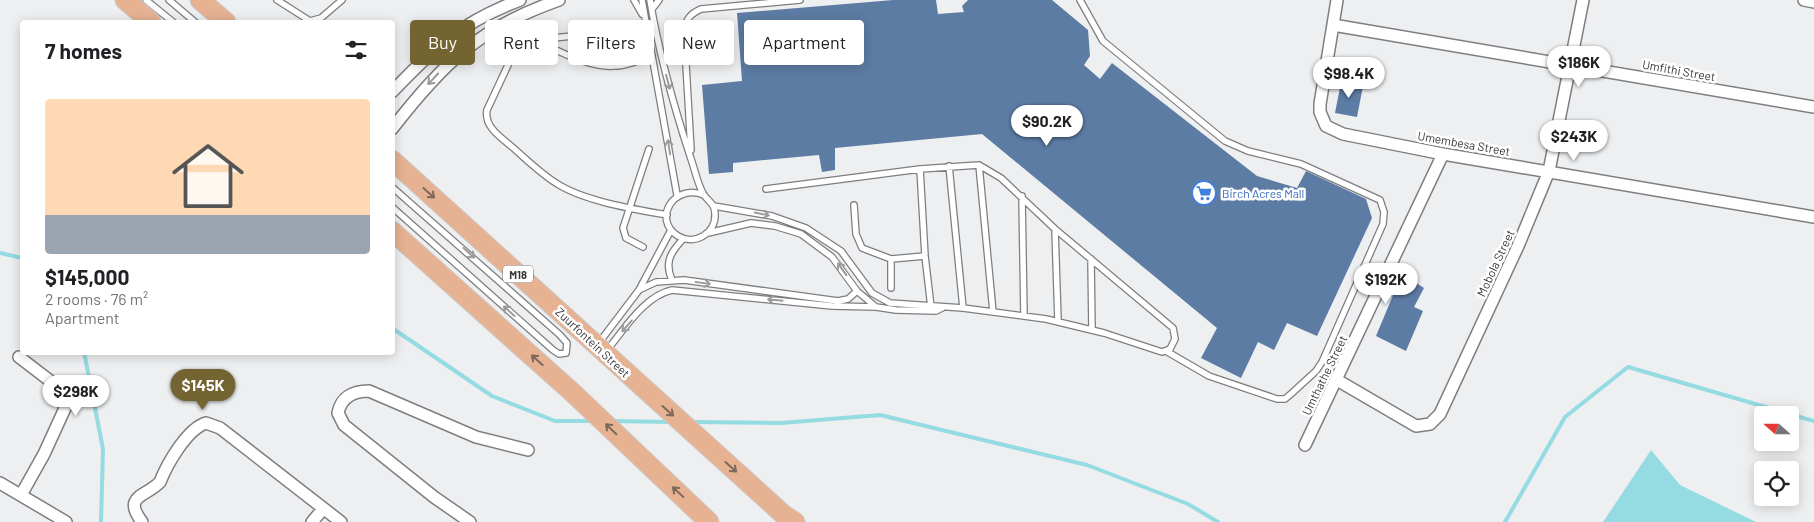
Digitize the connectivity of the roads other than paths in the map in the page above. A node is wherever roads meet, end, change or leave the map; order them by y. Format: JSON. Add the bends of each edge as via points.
{"nodes":[{"id":1,"x":125,"y":0,"type":"edge"},
{"id":2,"x":146,"y":0,"type":"edge"},
{"id":3,"x":169,"y":0,"type":"edge"},
{"id":4,"x":200,"y":0,"type":"edge"},
{"id":5,"x":277,"y":0,"type":"edge"},
{"id":6,"x":342,"y":0,"type":"edge"},
{"id":7,"x":520,"y":0,"type":"edge"},
{"id":8,"x":559,"y":0,"type":"edge"},
{"id":9,"x":634,"y":0,"type":"edge"},
{"id":10,"x":642,"y":0,"type":"edge"},
{"id":11,"x":650,"y":0,"type":"edge"},
{"id":12,"x":659,"y":0,"type":"edge"},
{"id":13,"x":800,"y":0,"type":"edge"},
{"id":14,"x":1080,"y":0,"type":"edge"},
{"id":15,"x":1337,"y":0,"type":"edge"},
{"id":16,"x":1583,"y":0,"type":"edge"},
{"id":17,"x":1804,"y":0,"type":"edge"},
{"id":18,"x":1814,"y":2,"type":"edge"},
{"id":19,"x":652,"y":9,"type":"junction"},
{"id":20,"x":149,"y":20,"type":"edge"},
{"id":21,"x":171,"y":20,"type":"edge"},
{"id":22,"x":193,"y":20,"type":"edge"},
{"id":23,"x":224,"y":20,"type":"edge"},
{"id":24,"x":308,"y":20,"type":"edge"},
{"id":25,"x":314,"y":20,"type":"edge"},
{"id":26,"x":644,"y":20,"type":"edge"},
{"id":27,"x":645,"y":20,"type":"edge"},
{"id":28,"x":1333,"y":25,"type":"junction"},
{"id":29,"x":508,"y":65,"type":"edge"},
{"id":30,"x":601,"y":65,"type":"edge"},
{"id":31,"x":617,"y":65,"type":"edge"},
{"id":32,"x":654,"y":65,"type":"edge"},
{"id":33,"x":1570,"y":65,"type":"junction"},
{"id":34,"x":395,"y":89,"type":"edge"},
{"id":35,"x":1814,"y":107,"type":"edge"},
{"id":36,"x":395,"y":125,"type":"edge"},
{"id":37,"x":649,"y":149,"type":"dead end"},
{"id":38,"x":1443,"y":154,"type":"junction"},
{"id":39,"x":691,"y":158,"type":"junction"},
{"id":40,"x":395,"y":163,"type":"edge"},
{"id":41,"x":980,"y":165,"type":"junction"},
{"id":42,"x":949,"y":166,"type":"junction"},
{"id":43,"x":920,"y":169,"type":"junction"},
{"id":44,"x":1548,"y":171,"type":"junction"},
{"id":45,"x":766,"y":188,"type":"dead end"},
{"id":46,"x":395,"y":190,"type":"edge"},
{"id":47,"x":677,"y":195,"type":"junction"},
{"id":48,"x":704,"y":195,"type":"junction"},
{"id":49,"x":1022,"y":196,"type":"junction"},
{"id":50,"x":854,"y":205,"type":"dead end"},
{"id":51,"x":714,"y":206,"type":"junction"},
{"id":52,"x":630,"y":209,"type":"junction"},
{"id":53,"x":395,"y":210,"type":"edge"},
{"id":54,"x":667,"y":215,"type":"junction"},
{"id":55,"x":1814,"y":217,"type":"edge"},
{"id":56,"x":1055,"y":229,"type":"junction"},
{"id":57,"x":671,"y":230,"type":"junction"},
{"id":58,"x":708,"y":233,"type":"junction"},
{"id":59,"x":395,"y":235,"type":"edge"},
{"id":60,"x":683,"y":239,"type":"junction"},
{"id":61,"x":643,"y":247,"type":"dead end"},
{"id":62,"x":925,"y":256,"type":"junction"},
{"id":63,"x":891,"y":259,"type":"junction"},
{"id":64,"x":1091,"y":259,"type":"junction"},
{"id":65,"x":672,"y":280,"type":"junction"},
{"id":66,"x":891,"y":288,"type":"dead end"},
{"id":67,"x":639,"y":290,"type":"junction"},
{"id":68,"x":857,"y":291,"type":"junction"},
{"id":69,"x":876,"y":307,"type":"junction"},
{"id":70,"x":931,"y":307,"type":"junction"},
{"id":71,"x":942,"y":308,"type":"junction"},
{"id":72,"x":963,"y":308,"type":"junction"},
{"id":73,"x":993,"y":312,"type":"junction"},
{"id":74,"x":1024,"y":316,"type":"junction"},
{"id":75,"x":1058,"y":321,"type":"junction"},
{"id":76,"x":1092,"y":330,"type":"junction"},
{"id":77,"x":601,"y":349,"type":"junction"},
{"id":78,"x":1166,"y":351,"type":"junction"},
{"id":79,"x":19,"y":357,"type":"dead end"},
{"id":80,"x":1337,"y":380,"type":"junction"},
{"id":81,"x":1305,"y":445,"type":"dead end"},
{"id":82,"x":528,"y":450,"type":"dead end"},
{"id":83,"x":0,"y":483,"type":"edge"},
{"id":84,"x":21,"y":494,"type":"junction"},
{"id":85,"x":323,"y":509,"type":"junction"},
{"id":86,"x":66,"y":522,"type":"edge"},
{"id":87,"x":142,"y":522,"type":"edge"},
{"id":88,"x":312,"y":522,"type":"edge"},
{"id":89,"x":341,"y":522,"type":"edge"},
{"id":90,"x":470,"y":522,"type":"edge"},
{"id":91,"x":709,"y":522,"type":"edge"},
{"id":92,"x":795,"y":522,"type":"edge"}],
"edges":[{"from":1,"to":20,"type":"main road"},
{"from":2,"to":21,"type":"lane"},
{"from":3,"to":22,"type":"lane"},
{"from":4,"to":23,"type":"main road"},
{"from":5,"to":24,"type":"lane"},
{"from":6,"to":25,"type":"lane","via":[[321,18]]},
{"from":7,"to":34,"type":"street","via":[[462,27]]},
{"from":8,"to":36,"type":"street","one_way":true,"via":[[489,32],[442,68]]},
{"from":9,"to":26,"type":"lane"},
{"from":10,"to":27,"type":"lane"},
{"from":11,"to":19,"type":"lane"},
{"from":12,"to":19,"type":"lane"},
{"from":13,"to":39,"type":"lane","via":[[701,9],[686,20]]},
{"from":14,"to":78,"type":"lane","via":[[1103,41],[1225,141],[1248,152],[1309,166],[1380,200],[1384,212],[1383,224],[1330,348],[1316,372],[1285,399],[1209,376]]},
{"from":15,"to":28,"type":"street","name":"Umembesa Street"},
{"from":16,"to":33,"type":"street","name":"Mobola Street"},
{"from":17,"to":18,"type":"street"},
{"from":19,"to":39,"type":"lane","one_way":true,"via":[[668,84]]},
{"from":28,"to":33,"type":"street","name":"Umfithi Street"},
{"from":28,"to":38,"type":"street","name":"Umembesa Street","via":[[1320,104],[1326,126],[1343,134]]},
{"from":29,"to":52,"type":"lane","via":[[487,110],[485,118],[488,125],[554,182],[571,191]]},
{"from":30,"to":31,"type":"lane"},
{"from":47,"to":32,"type":"lane","one_way":true},
{"from":33,"to":35,"type":"street","name":"Umfithi Street"},
{"from":33,"to":44,"type":"street","name":"Mobola Street"},
{"from":37,"to":52,"type":"lane"},
{"from":38,"to":44,"type":"street","name":"Umembesa Street"},
{"from":38,"to":80,"type":"street","name":"Umthathe Street"},
{"from":39,"to":48,"type":"lane"},
{"from":40,"to":77,"type":"main road","name":"Zuurfontein Street","number":"M18","one_way":true},
{"from":41,"to":42,"type":"lane"},
{"from":41,"to":49,"type":"lane"},
{"from":41,"to":73,"type":"lane"},
{"from":42,"to":43,"type":"lane"},
{"from":42,"to":72,"type":"lane"},
{"from":43,"to":45,"type":"lane"},
{"from":43,"to":62,"type":"lane"},
{"from":44,"to":55,"type":"street","name":"Umembesa Street"},
{"from":44,"to":80,"type":"street","name":"Mobola Street","via":[[1518,246],[1435,421],[1423,427],[1410,424]]},
{"from":46,"to":53,"type":"lane","one_way":true,"via":[[560,335],[567,343],[566,354],[552,350]]},
{"from":47,"to":48,"type":"lane","via":[[695,191]]},
{"from":47,"to":54,"type":"lane"},
{"from":48,"to":51,"type":"lane"},
{"from":49,"to":56,"type":"lane"},
{"from":49,"to":74,"type":"lane"},
{"from":50,"to":63,"type":"lane","via":[[856,234],[862,248]]},
{"from":51,"to":58,"type":"lane","via":[[715,221]]},
{"from":51,"to":70,"type":"lane","one_way":true,"via":[[772,216],[806,228],[841,251],[863,284],[881,300]]},
{"from":52,"to":54,"type":"lane"},
{"from":52,"to":61,"type":"lane","via":[[623,233]]},
{"from":54,"to":57,"type":"lane"},
{"from":56,"to":64,"type":"lane"},
{"from":56,"to":75,"type":"lane"},
{"from":57,"to":60,"type":"lane"},
{"from":57,"to":67,"type":"lane"},
{"from":58,"to":60,"type":"lane","via":[[696,240]]},
{"from":68,"to":58,"type":"lane","one_way":true,"via":[[832,257],[801,234],[750,223]]},
{"from":91,"to":59,"type":"main road","one_way":true,"via":[[573,393]]},
{"from":60,"to":65,"type":"lane","via":[[668,259]]},
{"from":62,"to":63,"type":"lane"},
{"from":62,"to":70,"type":"lane"},
{"from":63,"to":66,"type":"lane"},
{"from":64,"to":76,"type":"lane"},
{"from":64,"to":78,"type":"lane","via":[[1173,328],[1175,340]]},
{"from":65,"to":67,"type":"lane","via":[[656,282]]},
{"from":65,"to":68,"type":"lane","one_way":true,"via":[[838,301],[848,299]]},
{"from":67,"to":77,"type":"lane"},
{"from":68,"to":69,"type":"lane"},
{"from":69,"to":71,"type":"lane","via":[[936,311]]},
{"from":69,"to":77,"type":"lane","one_way":true,"via":[[832,306],[672,290],[663,292],[648,303]]},
{"from":70,"to":71,"type":"lane"},
{"from":71,"to":72,"type":"lane"},
{"from":72,"to":73,"type":"lane"},
{"from":73,"to":74,"type":"lane"},
{"from":74,"to":75,"type":"lane"},
{"from":75,"to":76,"type":"lane"},
{"from":76,"to":78,"type":"lane"},
{"from":77,"to":92,"type":"main road","name":"Zuurfontein Street","number":"M18","one_way":true},
{"from":79,"to":84,"type":"street","via":[[55,384],[65,397],[63,415]]},
{"from":80,"to":81,"type":"street","name":"Umthathe Street"},
{"from":82,"to":90,"type":"street","via":[[476,437],[369,391],[350,394],[344,399],[338,413],[344,425]]},
{"from":83,"to":84,"type":"street"},
{"from":84,"to":86,"type":"street"},
{"from":85,"to":87,"type":"street","via":[[220,428],[206,423],[191,432],[158,485],[136,499],[135,510]]},
{"from":85,"to":88,"type":"street"},
{"from":85,"to":89,"type":"street"}]}
